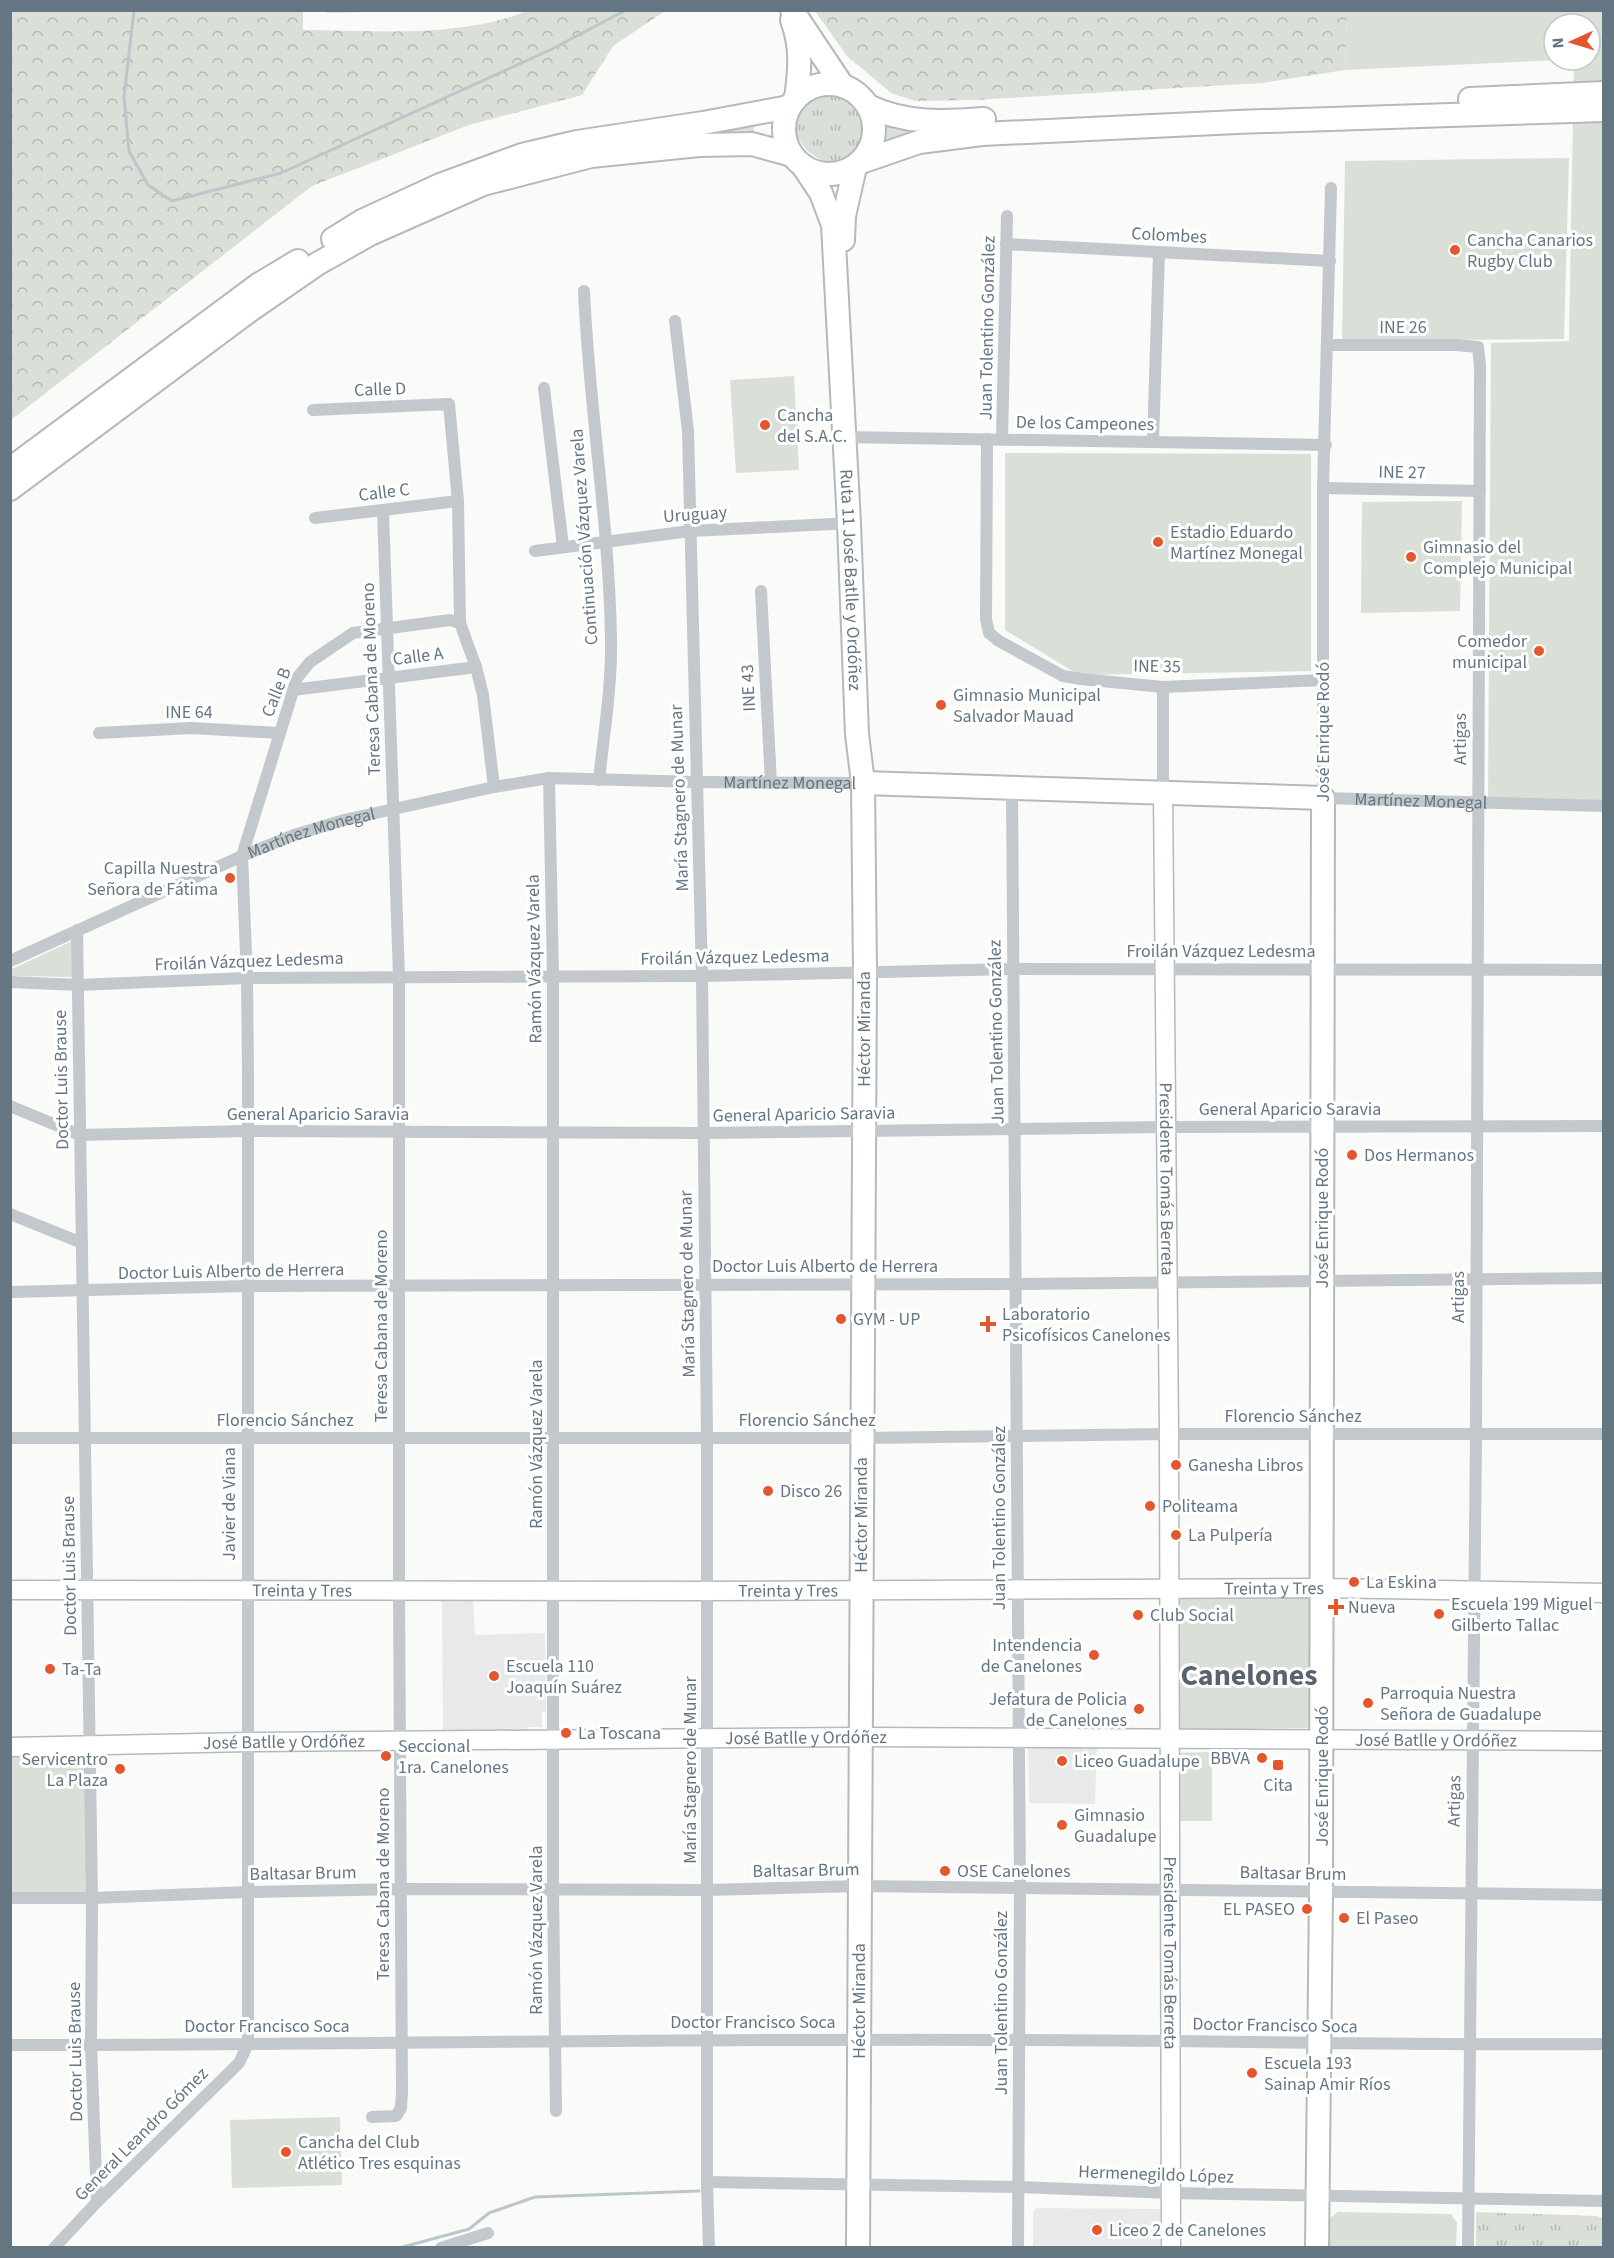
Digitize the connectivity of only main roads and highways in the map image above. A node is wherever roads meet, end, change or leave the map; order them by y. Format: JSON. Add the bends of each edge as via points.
{"nodes":[{"id":1,"x":790,"y":10,"type":"edge"},
{"id":2,"x":842,"y":86,"type":"junction"},
{"id":3,"x":1604,"y":93,"type":"edge"},
{"id":4,"x":793,"y":103,"type":"junction"},
{"id":5,"x":868,"y":106,"type":"junction"},
{"id":6,"x":1604,"y":110,"type":"edge"},
{"id":7,"x":798,"y":161,"type":"junction"},
{"id":8,"x":858,"y":164,"type":"junction"},
{"id":9,"x":849,"y":437,"type":"junction"},
{"id":10,"x":10,"y":469,"type":"edge"},
{"id":11,"x":10,"y":489,"type":"edge"},
{"id":12,"x":867,"y":783,"type":"junction"},
{"id":13,"x":1323,"y":798,"type":"joint"},
{"id":14,"x":858,"y":2247,"type":"edge"},
{"id":15,"x":1317,"y":2247,"type":"edge"}],
"edges":[{"from":1,"to":2,"type":"highway"},
{"from":1,"to":4,"type":"highway","via":[[801,64]]},
{"from":2,"to":4,"type":"highway","via":[[818,85]]},
{"from":2,"to":5,"type":"highway","via":[[853,90]]},
{"from":3,"to":5,"type":"highway","via":[[958,121],[900,118]]},
{"from":4,"to":7,"type":"highway","via":[[784,127],[787,147]]},
{"from":4,"to":10,"type":"highway","via":[[545,148],[450,181],[387,209],[258,285]]},
{"from":5,"to":8,"type":"highway","via":[[874,135],[872,145]]},
{"from":6,"to":8,"type":"highway","via":[[993,134],[919,142]]},
{"from":7,"to":8,"type":"highway","via":[[824,174],[845,172]]},
{"from":7,"to":9,"type":"highway","name":"Ruta 11 José Batlle y Ordóñez","via":[[821,194],[833,225]]},
{"from":7,"to":11,"type":"highway","via":[[752,144],[731,143],[591,156],[483,184],[370,234],[317,264]]},
{"from":8,"to":9,"type":"highway","name":"Ruta 11 José Batlle y Ordóñez","via":[[843,233]]},
{"from":9,"to":12,"type":"highway","name":"Ruta 11 José Batlle y Ordóñez","via":[[857,734]]},
{"from":12,"to":13,"type":"highway","name":"Martínez Monegal"},
{"from":12,"to":14,"type":"highway","name":"Héctor Miranda"},
{"from":13,"to":15,"type":"highway","name":"José Enrique Rodó"}]}
